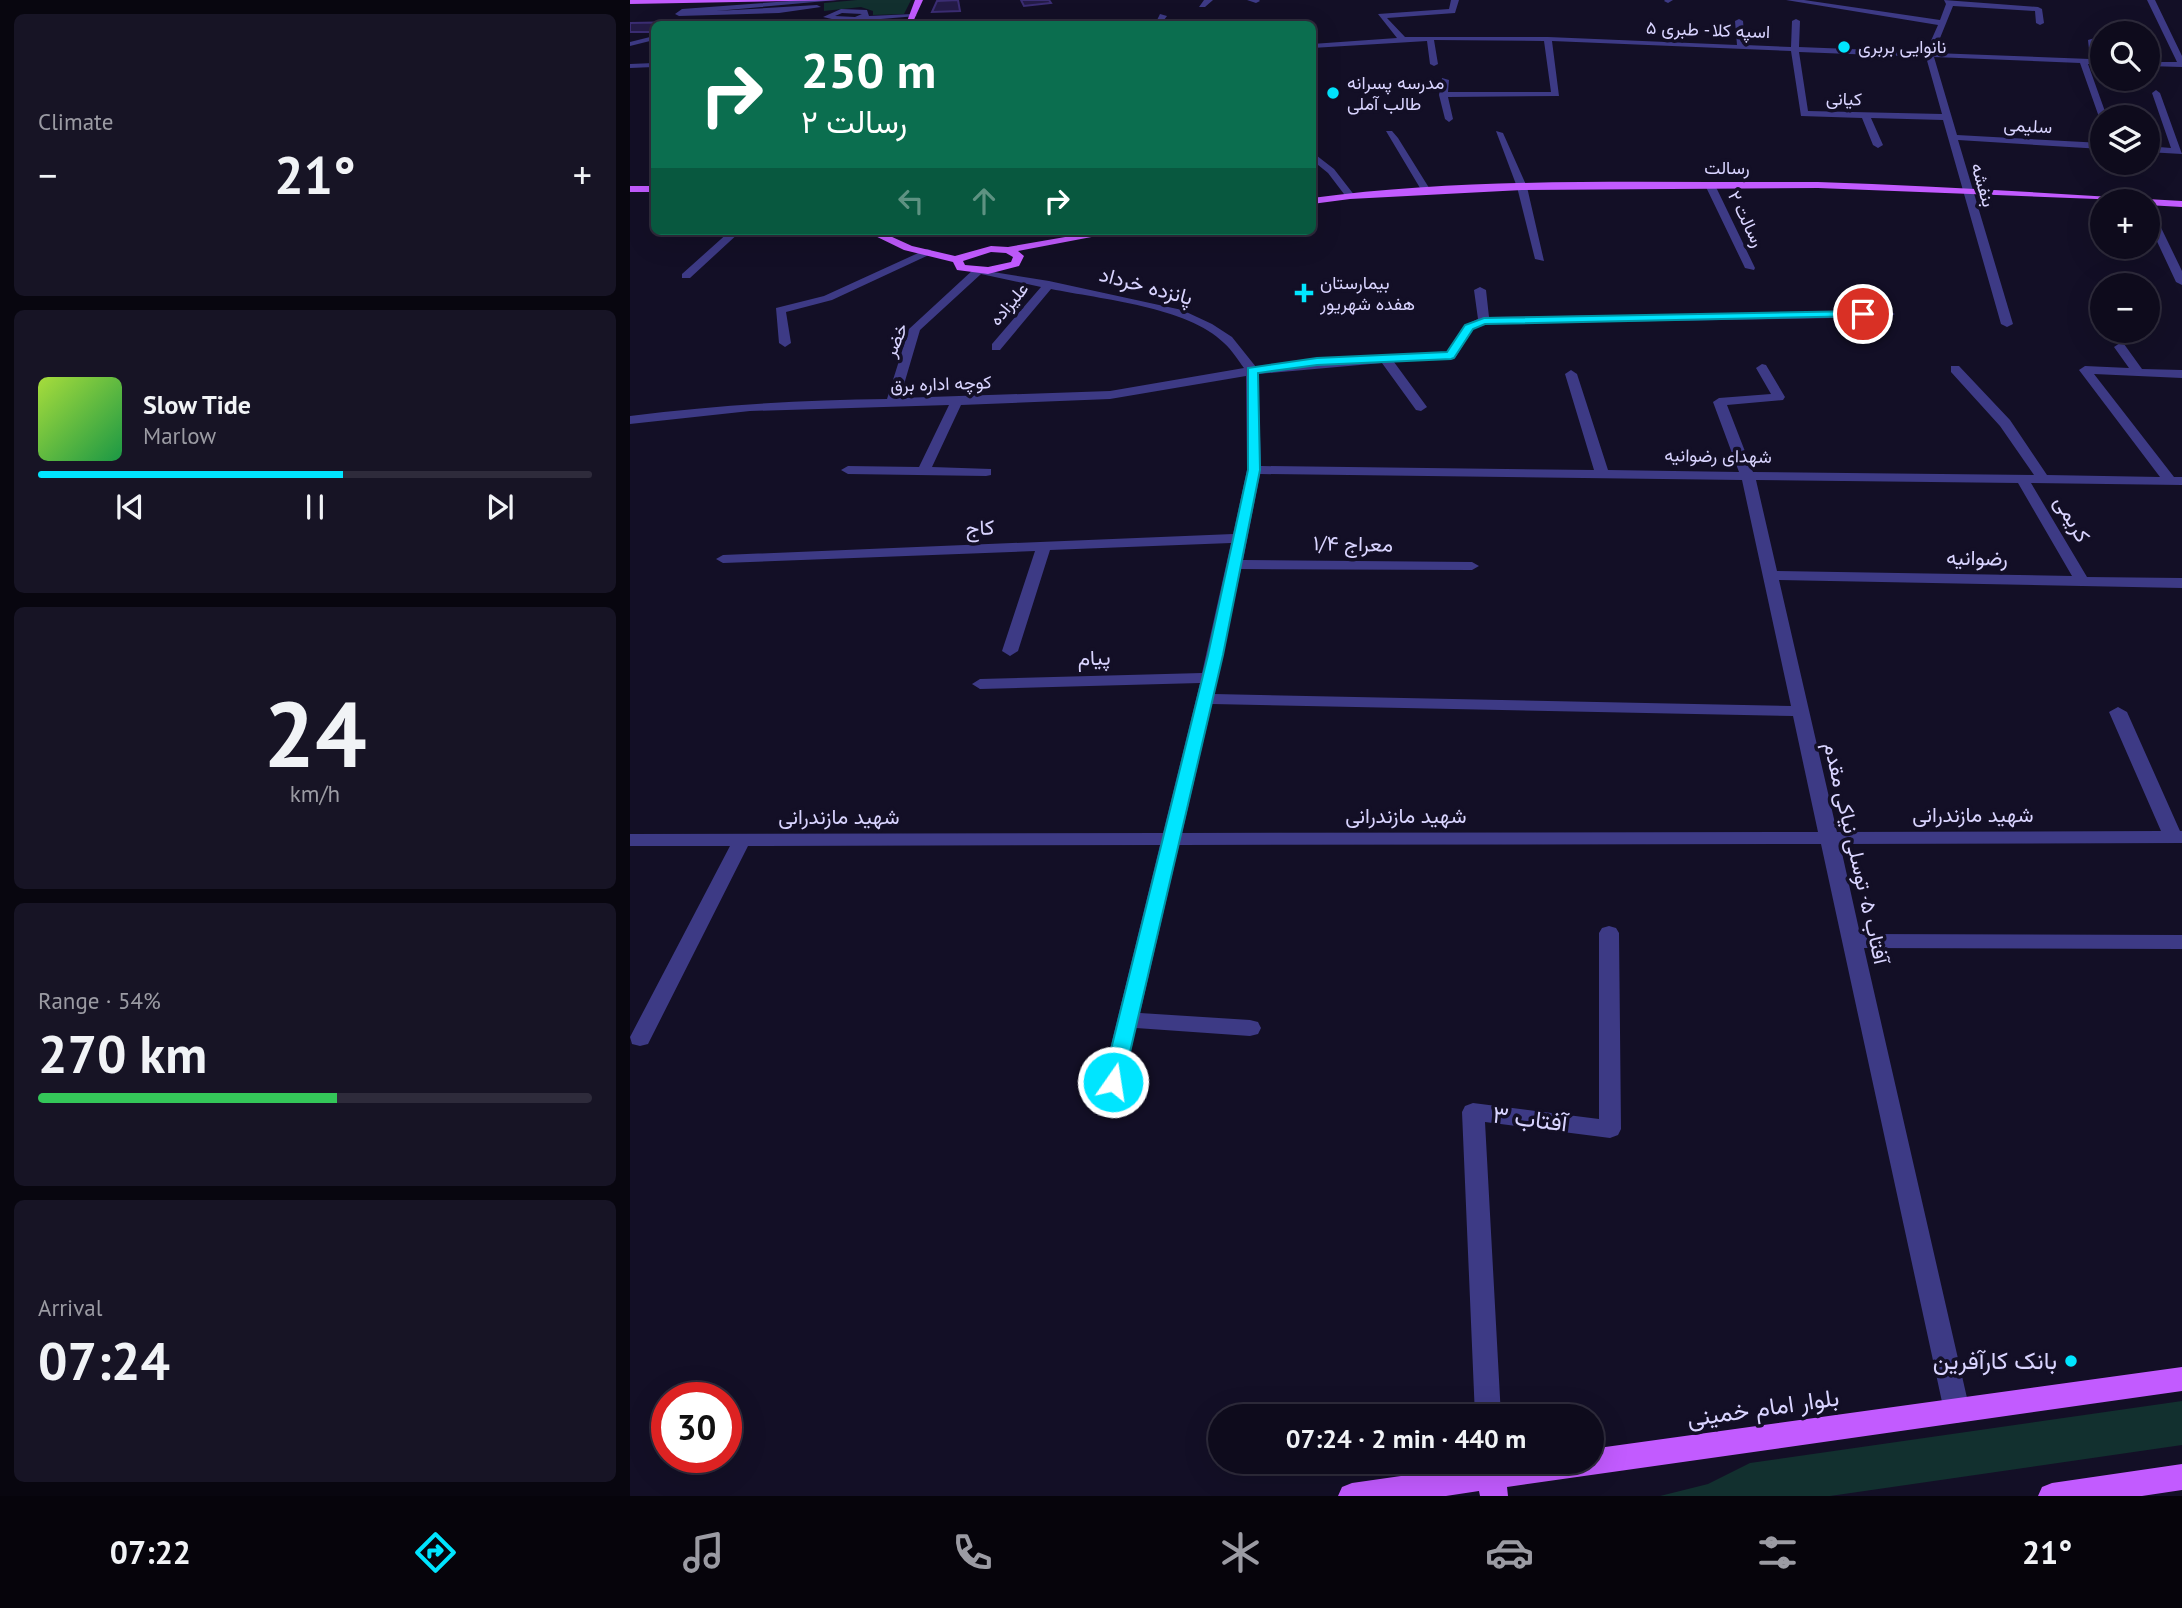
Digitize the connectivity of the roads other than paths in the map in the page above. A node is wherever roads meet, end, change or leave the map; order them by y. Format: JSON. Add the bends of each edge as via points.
{"nodes":[{"id":1,"x":834,"y":0,"type":"edge"},
{"id":2,"x":919,"y":0,"type":"edge"},
{"id":3,"x":1251,"y":0,"type":"edge"},
{"id":4,"x":1455,"y":0,"type":"edge"},
{"id":5,"x":1790,"y":0,"type":"edge"},
{"id":6,"x":2151,"y":0,"type":"edge"},
{"id":7,"x":1256,"y":1,"type":"edge"},
{"id":8,"x":630,"y":2,"type":"edge"},
{"id":9,"x":1949,"y":2,"type":"edge"},
{"id":10,"x":815,"y":7,"type":"junction"},
{"id":11,"x":1163,"y":16,"type":"dead end"},
{"id":12,"x":721,"y":18,"type":"junction"},
{"id":13,"x":858,"y":18,"type":"dead end"},
{"id":14,"x":702,"y":19,"type":"edge"},
{"id":15,"x":911,"y":20,"type":"edge"},
{"id":16,"x":718,"y":21,"type":"edge"},
{"id":17,"x":1160,"y":21,"type":"edge"},
{"id":18,"x":1739,"y":21,"type":"dead end"},
{"id":19,"x":1796,"y":21,"type":"dead end"},
{"id":20,"x":1942,"y":23,"type":"junction"},
{"id":21,"x":2040,"y":23,"type":"dead end"},
{"id":22,"x":1430,"y":38,"type":"junction"},
{"id":23,"x":651,"y":39,"type":"edge"},
{"id":24,"x":1548,"y":39,"type":"junction"},
{"id":25,"x":1403,"y":40,"type":"junction"},
{"id":26,"x":630,"y":44,"type":"edge"},
{"id":27,"x":1316,"y":46,"type":"edge"},
{"id":28,"x":1741,"y":47,"type":"junction"},
{"id":29,"x":1795,"y":49,"type":"junction"},
{"id":30,"x":1929,"y":55,"type":"junction"},
{"id":31,"x":2083,"y":61,"type":"junction"},
{"id":32,"x":2090,"y":61,"type":"edge"},
{"id":33,"x":1434,"y":64,"type":"dead end"},
{"id":34,"x":2160,"y":64,"type":"edge"},
{"id":35,"x":651,"y":65,"type":"edge"},
{"id":36,"x":2182,"y":65,"type":"edge"},
{"id":37,"x":630,"y":66,"type":"edge"},
{"id":38,"x":1445,"y":80,"type":"dead end"},
{"id":39,"x":2156,"y":93,"type":"dead end"},
{"id":40,"x":1443,"y":95,"type":"junction"},
{"id":41,"x":2099,"y":105,"type":"edge"},
{"id":42,"x":1865,"y":115,"type":"junction"},
{"id":43,"x":1947,"y":117,"type":"junction"},
{"id":44,"x":1449,"y":119,"type":"dead end"},
{"id":45,"x":1499,"y":132,"type":"dead end"},
{"id":46,"x":1389,"y":133,"type":"dead end"},
{"id":47,"x":1953,"y":137,"type":"junction"},
{"id":48,"x":1878,"y":145,"type":"dead end"},
{"id":49,"x":2090,"y":145,"type":"edge"},
{"id":50,"x":2160,"y":150,"type":"edge"},
{"id":51,"x":2180,"y":151,"type":"edge"},
{"id":52,"x":1316,"y":158,"type":"edge"},
{"id":53,"x":1710,"y":186,"type":"junction"},
{"id":54,"x":1522,"y":187,"type":"junction"},
{"id":55,"x":651,"y":189,"type":"edge"},
{"id":56,"x":630,"y":190,"type":"edge"},
{"id":57,"x":1968,"y":190,"type":"junction"},
{"id":58,"x":1426,"y":191,"type":"junction"},
{"id":59,"x":1350,"y":196,"type":"junction"},
{"id":60,"x":2090,"y":198,"type":"edge"},
{"id":61,"x":1316,"y":200,"type":"edge"},
{"id":62,"x":2160,"y":203,"type":"edge"},
{"id":63,"x":2182,"y":204,"type":"edge"},
{"id":64,"x":731,"y":235,"type":"edge"},
{"id":65,"x":879,"y":235,"type":"edge"},
{"id":66,"x":1020,"y":235,"type":"edge"},
{"id":67,"x":1095,"y":235,"type":"edge"},
{"id":68,"x":2160,"y":236,"type":"edge"},
{"id":69,"x":992,"y":249,"type":"junction"},
{"id":70,"x":1008,"y":250,"type":"junction"},
{"id":71,"x":926,"y":252,"type":"junction"},
{"id":72,"x":1540,"y":259,"type":"dead end"},
{"id":73,"x":957,"y":260,"type":"junction"},
{"id":74,"x":1015,"y":264,"type":"junction"},
{"id":75,"x":1750,"y":268,"type":"dead end"},
{"id":76,"x":981,"y":272,"type":"junction"},
{"id":77,"x":686,"y":275,"type":"dead end"},
{"id":78,"x":2182,"y":282,"type":"edge"},
{"id":79,"x":1044,"y":283,"type":"junction"},
{"id":80,"x":1480,"y":290,"type":"dead end"},
{"id":81,"x":1889,"y":314,"type":"dead end"},
{"id":82,"x":1484,"y":321,"type":"junction"},
{"id":83,"x":2007,"y":324,"type":"dead end"},
{"id":84,"x":785,"y":343,"type":"dead end"},
{"id":85,"x":2120,"y":346,"type":"dead end"},
{"id":86,"x":996,"y":347,"type":"dead end"},
{"id":87,"x":1385,"y":359,"type":"junction"},
{"id":88,"x":1762,"y":368,"type":"dead end"},
{"id":89,"x":1955,"y":369,"type":"dead end"},
{"id":90,"x":1252,"y":370,"type":"junction"},
{"id":91,"x":2139,"y":373,"type":"junction"},
{"id":92,"x":1571,"y":374,"type":"dead end"},
{"id":93,"x":2182,"y":374,"type":"edge"},
{"id":94,"x":957,"y":401,"type":"junction"},
{"id":95,"x":892,"y":403,"type":"junction"},
{"id":96,"x":1421,"y":407,"type":"dead end"},
{"id":97,"x":630,"y":420,"type":"edge"},
{"id":98,"x":848,"y":470,"type":"dead end"},
{"id":99,"x":1254,"y":470,"type":"junction"},
{"id":100,"x":923,"y":472,"type":"junction"},
{"id":101,"x":986,"y":472,"type":"dead end"},
{"id":102,"x":1602,"y":474,"type":"junction"},
{"id":103,"x":1748,"y":476,"type":"junction"},
{"id":104,"x":2022,"y":479,"type":"junction"},
{"id":105,"x":2043,"y":479,"type":"junction"},
{"id":106,"x":2176,"y":481,"type":"edge"},
{"id":107,"x":1240,"y":538,"type":"junction"},
{"id":108,"x":1044,"y":546,"type":"junction"},
{"id":109,"x":723,"y":559,"type":"dead end"},
{"id":110,"x":1235,"y":564,"type":"junction"},
{"id":111,"x":1472,"y":566,"type":"dead end"},
{"id":112,"x":1770,"y":575,"type":"junction"},
{"id":113,"x":2082,"y":581,"type":"junction"},
{"id":114,"x":2182,"y":583,"type":"edge"},
{"id":115,"x":1010,"y":651,"type":"dead end"},
{"id":116,"x":1210,"y":678,"type":"junction"},
{"id":117,"x":980,"y":684,"type":"dead end"},
{"id":118,"x":1205,"y":699,"type":"junction"},
{"id":119,"x":1801,"y":711,"type":"junction"},
{"id":120,"x":2118,"y":712,"type":"dead end"},
{"id":121,"x":1829,"y":837,"type":"junction"},
{"id":122,"x":2177,"y":837,"type":"edge"},
{"id":123,"x":1172,"y":839,"type":"junction"},
{"id":124,"x":742,"y":840,"type":"junction"},
{"id":125,"x":630,"y":841,"type":"edge"},
{"id":126,"x":1609,"y":933,"type":"dead end"},
{"id":127,"x":1852,"y":941,"type":"junction"},
{"id":128,"x":2182,"y":942,"type":"edge"},
{"id":129,"x":1127,"y":1020,"type":"junction"},
{"id":130,"x":1250,"y":1028,"type":"dead end"},
{"id":131,"x":640,"y":1038,"type":"dead end"},
{"id":132,"x":1113,"y":1082,"type":"dead end"},
{"id":133,"x":2182,"y":1379,"type":"edge"},
{"id":134,"x":1488,"y":1404,"type":"edge"},
{"id":135,"x":1957,"y":1411,"type":"junction"},
{"id":136,"x":2182,"y":1476,"type":"edge"},
{"id":137,"x":1492,"y":1478,"type":"edge"},
{"id":138,"x":2134,"y":1490,"type":"edge"},
{"id":139,"x":1352,"y":1496,"type":"edge"},
{"id":140,"x":2052,"y":1496,"type":"edge"}],
"edges":[{"from":1,"to":8,"type":"main road"},
{"from":1,"to":10,"type":"street"},
{"from":2,"to":15,"type":"main road"},
{"from":3,"to":7,"type":"street"},
{"from":4,"to":25,"type":"street","via":[[1452,11],[1381,16]]},
{"from":5,"to":20,"type":"street"},
{"from":6,"to":36,"type":"street"},
{"from":9,"to":20,"type":"street"},
{"from":9,"to":21,"type":"street","via":[[2038,9]]},
{"from":10,"to":12,"type":"street","via":[[812,17]]},
{"from":10,"to":14,"type":"street"},
{"from":10,"to":14,"type":"street","via":[[678,14]]},
{"from":11,"to":17,"type":"street"},
{"from":12,"to":14,"type":"street"},
{"from":12,"to":16,"type":"street"},
{"from":13,"to":15,"type":"street"},
{"from":18,"to":28,"type":"street"},
{"from":19,"to":29,"type":"street"},
{"from":20,"to":30,"type":"street"},
{"from":22,"to":24,"type":"street","name":"اسپه کلا - طبری ۵"},
{"from":22,"to":25,"type":"street","name":"اسپه کلا - طبری ۵"},
{"from":22,"to":33,"type":"street"},
{"from":23,"to":26,"type":"street"},
{"from":24,"to":28,"type":"street","name":"اسپه کلا - طبری ۵"},
{"from":24,"to":40,"type":"street","via":[[1556,94]]},
{"from":25,"to":27,"type":"street","name":"اسپه کلا - طبری ۵"},
{"from":28,"to":29,"type":"street","name":"اسپه کلا - طبری ۵"},
{"from":29,"to":30,"type":"street","name":"اسپه کلا - طبری ۵"},
{"from":29,"to":42,"type":"street","name":"کیانی","via":[[1804,114]]},
{"from":30,"to":31,"type":"street","name":"اسپه کلا - طبری ۵"},
{"from":30,"to":43,"type":"street","name":"بنفشه"},
{"from":31,"to":32,"type":"street","name":"اسپه کلا - طبری ۵"},
{"from":31,"to":41,"type":"street"},
{"from":34,"to":36,"type":"street"},
{"from":35,"to":37,"type":"street"},
{"from":38,"to":40,"type":"street"},
{"from":39,"to":51,"type":"street"},
{"from":40,"to":44,"type":"street"},
{"from":42,"to":43,"type":"street","name":"کیانی"},
{"from":42,"to":48,"type":"street"},
{"from":43,"to":47,"type":"street","name":"بنفشه"},
{"from":45,"to":54,"type":"street"},
{"from":46,"to":58,"type":"street"},
{"from":47,"to":49,"type":"street","name":"سلیمی"},
{"from":47,"to":57,"type":"street","name":"بنفشه"},
{"from":50,"to":51,"type":"street"},
{"from":52,"to":59,"type":"street"},
{"from":53,"to":54,"type":"main road","name":"رسالت"},
{"from":53,"to":57,"type":"main road","name":"رسالت"},
{"from":53,"to":75,"type":"street","name":"رسالت ۲"},
{"from":54,"to":58,"type":"main road","name":"رسالت"},
{"from":54,"to":72,"type":"street"},
{"from":55,"to":56,"type":"main road"},
{"from":57,"to":60,"type":"main road","name":"رسالت"},
{"from":57,"to":83,"type":"street","name":"بنفشه"},
{"from":58,"to":59,"type":"main road","name":"رسالت"},
{"from":59,"to":61,"type":"main road","name":"رسالت"},
{"from":62,"to":63,"type":"main road"},
{"from":64,"to":77,"type":"street"},
{"from":65,"to":71,"type":"main road"},
{"from":66,"to":69,"type":"main road"},
{"from":67,"to":70,"type":"main road"},
{"from":68,"to":78,"type":"street"},
{"from":69,"to":70,"type":"main road"},
{"from":69,"to":73,"type":"main road"},
{"from":70,"to":74,"type":"main road","via":[[1019,256]]},
{"from":71,"to":73,"type":"main road"},
{"from":71,"to":84,"type":"street","via":[[828,298],[780,310]]},
{"from":73,"to":76,"type":"main road","via":[[961,268]]},
{"from":74,"to":76,"type":"main road"},
{"from":74,"to":79,"type":"street","name":"پانزده خرداد"},
{"from":76,"to":79,"type":"street","name":"پانزده خرداد"},
{"from":76,"to":95,"type":"street","name":"خضر","via":[[915,329]]},
{"from":79,"to":86,"type":"street","name":"علیزاده"},
{"from":79,"to":90,"type":"street","name":"پانزده خرداد","via":[[1178,312],[1228,340]]},
{"from":80,"to":82,"type":"street"},
{"from":81,"to":82,"type":"street"},
{"from":82,"to":87,"type":"street","via":[[1469,327],[1451,355]]},
{"from":85,"to":91,"type":"street"},
{"from":87,"to":90,"type":"street"},
{"from":87,"to":96,"type":"street"},
{"from":88,"to":103,"type":"street","name":"آفتاب ۵- توسلی نیاکی مقدم","via":[[1779,397],[1719,402]]},
{"from":89,"to":105,"type":"street","via":[[2005,423]]},
{"from":90,"to":94,"type":"street","name":"کوچه اداره برق","via":[[1109,395]]},
{"from":90,"to":99,"type":"street"},
{"from":91,"to":93,"type":"street"},
{"from":91,"to":106,"type":"street","via":[[2085,370]]},
{"from":92,"to":102,"type":"street"},
{"from":94,"to":95,"type":"street","name":"کوچه اداره برق"},
{"from":94,"to":100,"type":"street"},
{"from":95,"to":97,"type":"street","name":"کوچه اداره برق","via":[[738,406]]},
{"from":98,"to":100,"type":"street"},
{"from":99,"to":102,"type":"street","name":"شهدای رضوانیه"},
{"from":99,"to":107,"type":"street"},
{"from":100,"to":101,"type":"street"},
{"from":102,"to":103,"type":"street","name":"شهدای رضوانیه"},
{"from":103,"to":104,"type":"street","name":"شهدای رضوانیه"},
{"from":103,"to":112,"type":"street","name":"آفتاب ۵- توسلی نیاکی مقدم"},
{"from":104,"to":105,"type":"street","name":"شهدای رضوانیه"},
{"from":104,"to":113,"type":"street","name":"کریمی"},
{"from":105,"to":106,"type":"street","name":"شهدای رضوانیه"},
{"from":107,"to":108,"type":"street","name":"کاج"},
{"from":107,"to":110,"type":"street"},
{"from":108,"to":109,"type":"street","name":"کاج"},
{"from":108,"to":115,"type":"street"},
{"from":110,"to":111,"type":"street","name":"معراج ۱/۴"},
{"from":110,"to":116,"type":"street"},
{"from":112,"to":113,"type":"street","name":"رضوانیه"},
{"from":112,"to":119,"type":"street","name":"آفتاب ۵- توسلی نیاکی مقدم"},
{"from":113,"to":114,"type":"street","name":"رضوانیه"},
{"from":116,"to":117,"type":"street","name":"پیام"},
{"from":116,"to":118,"type":"street"},
{"from":118,"to":119,"type":"street"},
{"from":118,"to":123,"type":"street"},
{"from":119,"to":121,"type":"street","name":"آفتاب ۵- توسلی نیاکی مقدم"},
{"from":120,"to":122,"type":"street"},
{"from":121,"to":122,"type":"street","name":"شهید مازندرانی"},
{"from":121,"to":123,"type":"street","name":"شهید مازندرانی"},
{"from":121,"to":127,"type":"street","name":"آفتاب ۵- توسلی نیاکی مقدم"},
{"from":123,"to":124,"type":"street","name":"شهید مازندرانی"},
{"from":123,"to":129,"type":"street"},
{"from":124,"to":125,"type":"street","name":"شهید مازندرانی"},
{"from":124,"to":131,"type":"street"},
{"from":126,"to":134,"type":"street","name":"آفتاب ۳","via":[[1610,1129],[1473,1112]]},
{"from":127,"to":128,"type":"street"},
{"from":127,"to":135,"type":"street","name":"آفتاب ۵- توسلی نیاکی مقدم"},
{"from":129,"to":130,"type":"street"},
{"from":129,"to":132,"type":"street"},
{"from":133,"to":135,"type":"main road","name":"بلوار امام خمینی"},
{"from":135,"to":137,"type":"main road","name":"بلوار امام خمینی"},
{"from":136,"to":138,"type":"main road"},
{"from":137,"to":139,"type":"main road","name":"بلوار امام خمینی"},
{"from":138,"to":140,"type":"main road"}]}
